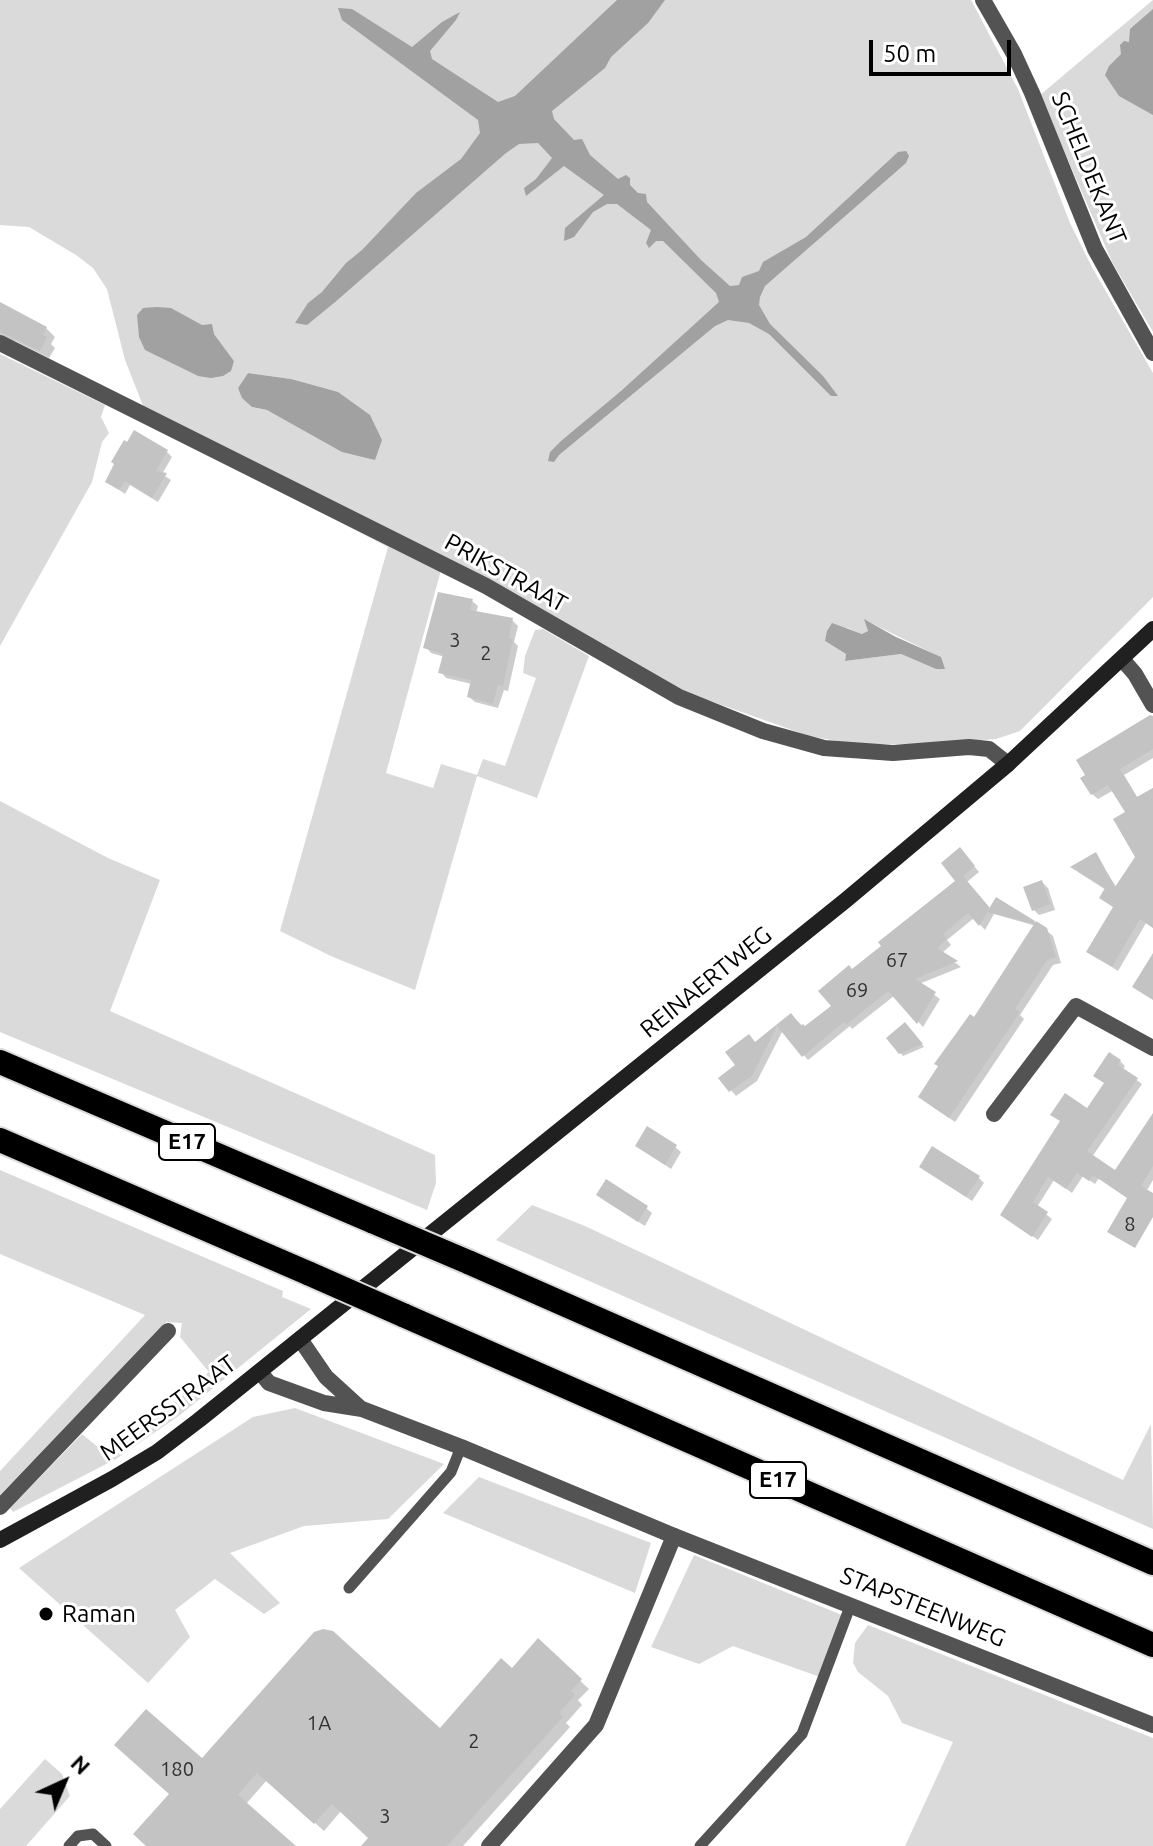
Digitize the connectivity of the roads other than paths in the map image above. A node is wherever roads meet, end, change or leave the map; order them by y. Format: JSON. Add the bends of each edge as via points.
{"nodes":[{"id":1,"x":983,"y":0,"type":"edge"},
{"id":2,"x":0,"y":343,"type":"edge"},
{"id":3,"x":1153,"y":353,"type":"edge"},
{"id":4,"x":1153,"y":629,"type":"edge"},
{"id":5,"x":1122,"y":659,"type":"junction"},
{"id":6,"x":1153,"y":705,"type":"edge"},
{"id":7,"x":1008,"y":764,"type":"junction"},
{"id":8,"x":1153,"y":1048,"type":"edge"},
{"id":9,"x":0,"y":1062,"type":"edge"},
{"id":10,"x":994,"y":1114,"type":"dead end"},
{"id":11,"x":0,"y":1140,"type":"edge"},
{"id":12,"x":168,"y":1331,"type":"dead end"},
{"id":13,"x":300,"y":1339,"type":"junction"},
{"id":14,"x":277,"y":1358,"type":"joint"},
{"id":15,"x":260,"y":1372,"type":"junction"},
{"id":16,"x":362,"y":1409,"type":"junction"},
{"id":17,"x":461,"y":1447,"type":"junction"},
{"id":18,"x":0,"y":1507,"type":"edge"},
{"id":19,"x":674,"y":1536,"type":"junction"},
{"id":20,"x":0,"y":1540,"type":"edge"},
{"id":21,"x":1153,"y":1563,"type":"edge"},
{"id":22,"x":349,"y":1588,"type":"dead end"},
{"id":23,"x":851,"y":1604,"type":"junction"},
{"id":24,"x":1153,"y":1645,"type":"edge"},
{"id":25,"x":1153,"y":1725,"type":"edge"},
{"id":26,"x":69,"y":1846,"type":"edge"},
{"id":27,"x":106,"y":1846,"type":"edge"},
{"id":28,"x":489,"y":1846,"type":"edge"},
{"id":29,"x":700,"y":1846,"type":"edge"}],
"edges":[{"from":1,"to":3,"type":"street","name":"SCHELDEKANT","via":[[1026,80],[1095,249]]},
{"from":2,"to":7,"type":"street","name":"PRIKSTRAAT","via":[[486,586],[679,697],[763,731],[824,748],[893,753],[969,747],[989,749]]},
{"from":4,"to":5,"type":"main road","name":"REINAERTWEG"},
{"from":5,"to":6,"type":"street"},
{"from":5,"to":7,"type":"main road","name":"REINAERTWEG"},
{"from":7,"to":13,"type":"main road","name":"REINAERTWEG"},
{"from":8,"to":10,"type":"street","via":[[1076,1006]]},
{"from":9,"to":21,"type":"highway","number":"E17","bridge":true},
{"from":11,"to":24,"type":"highway","number":"E17","bridge":true},
{"from":12,"to":18,"type":"street","name":"MEERSSTRAAT"},
{"from":13,"to":14,"type":"main road","name":"REINAERTWEG"},
{"from":13,"to":16,"type":"street","name":"STAPSTEENWEG","via":[[326,1377]]},
{"from":14,"to":15,"type":"main road","name":"MEERSSTRAAT"},
{"from":15,"to":16,"type":"street","name":"STAPSTEENWEG","via":[[269,1383],[310,1398]]},
{"from":15,"to":20,"type":"main road","name":"MEERSSTRAAT","via":[[157,1452]]},
{"from":16,"to":17,"type":"street","name":"STAPSTEENWEG"},
{"from":17,"to":19,"type":"street","name":"STAPSTEENWEG"},
{"from":17,"to":22,"type":"lane","via":[[451,1472]]},
{"from":19,"to":23,"type":"street","name":"STAPSTEENWEG"},
{"from":19,"to":28,"type":"street","via":[[596,1725]]},
{"from":23,"to":25,"type":"street","name":"STAPSTEENWEG"},
{"from":23,"to":29,"type":"lane","via":[[802,1734]]},
{"from":26,"to":27,"type":"lane","via":[[78,1836],[93,1834]]}]}
